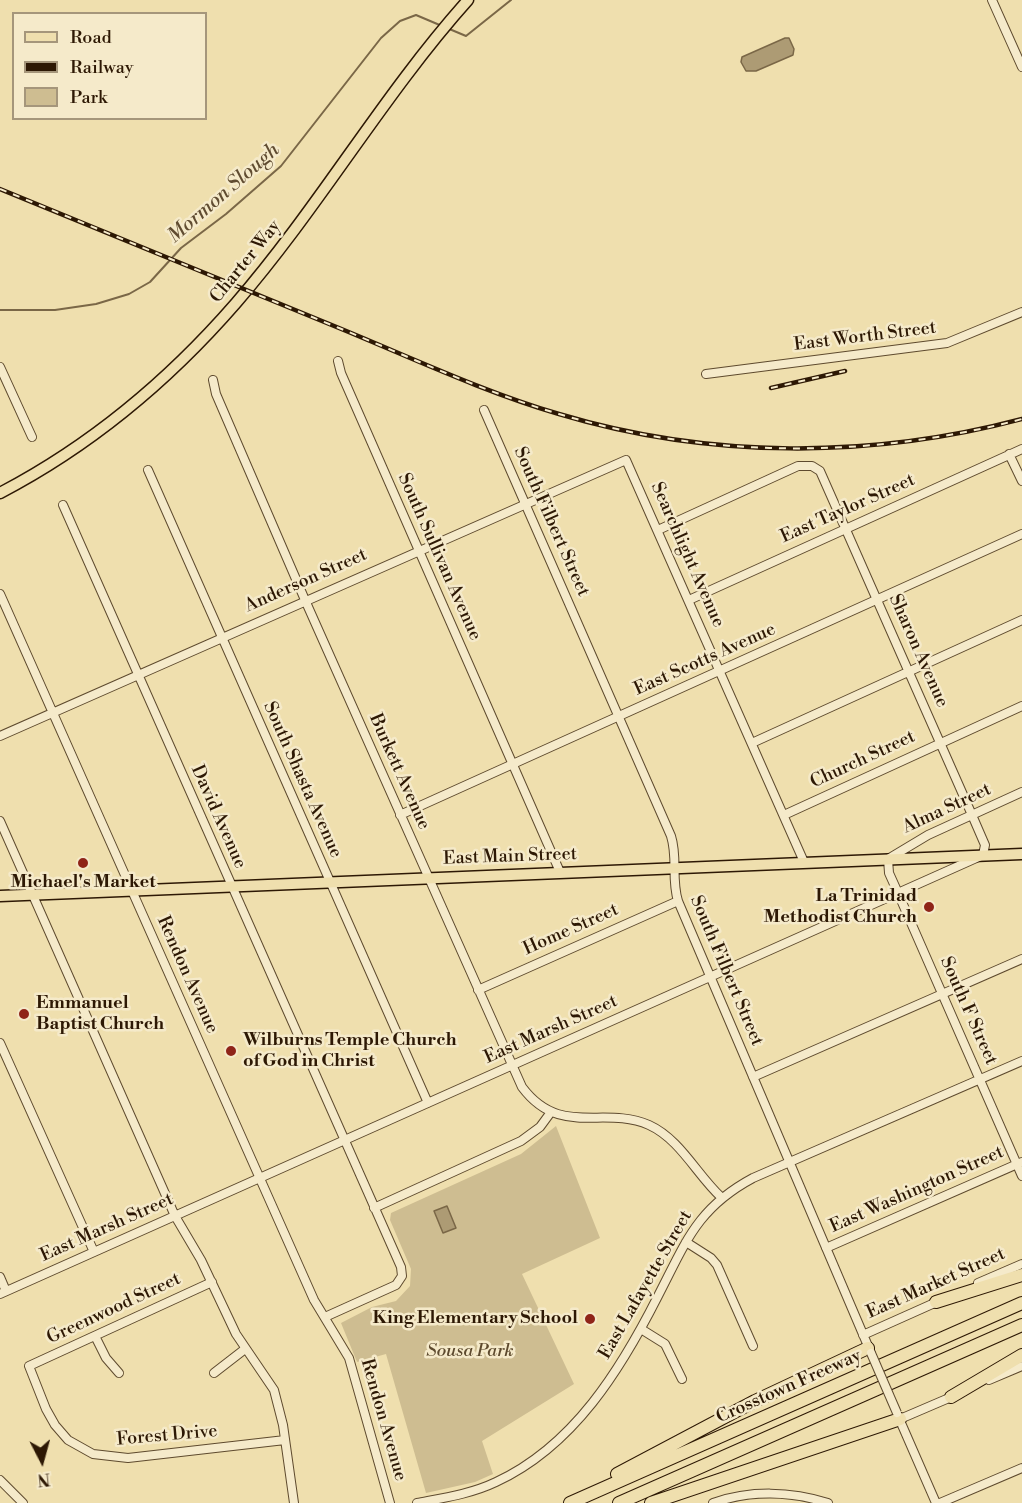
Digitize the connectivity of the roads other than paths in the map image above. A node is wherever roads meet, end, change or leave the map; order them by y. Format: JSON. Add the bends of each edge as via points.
{"nodes":[{"id":1,"x":468,"y":0,"type":"edge"},
{"id":2,"x":992,"y":0,"type":"edge"},
{"id":3,"x":1022,"y":67,"type":"edge"},
{"id":4,"x":1022,"y":312,"type":"edge"},
{"id":5,"x":338,"y":361,"type":"dead end"},
{"id":6,"x":0,"y":367,"type":"edge"},
{"id":7,"x":706,"y":374,"type":"dead end"},
{"id":8,"x":213,"y":380,"type":"dead end"},
{"id":9,"x":484,"y":410,"type":"dead end"},
{"id":10,"x":32,"y":437,"type":"dead end"},
{"id":11,"x":1022,"y":449,"type":"edge"},
{"id":12,"x":1009,"y":454,"type":"junction"},
{"id":13,"x":626,"y":460,"type":"joint"},
{"id":14,"x":148,"y":470,"type":"dead end"},
{"id":15,"x":1022,"y":481,"type":"edge"},
{"id":16,"x":0,"y":493,"type":"edge"},
{"id":17,"x":525,"y":502,"type":"junction"},
{"id":18,"x":63,"y":505,"type":"dead end"},
{"id":19,"x":846,"y":528,"type":"junction"},
{"id":20,"x":658,"y":530,"type":"junction"},
{"id":21,"x":1022,"y":534,"type":"edge"},
{"id":22,"x":417,"y":550,"type":"junction"},
{"id":23,"x":0,"y":594,"type":"edge"},
{"id":24,"x":305,"y":600,"type":"junction"},
{"id":25,"x":689,"y":600,"type":"junction"},
{"id":26,"x":877,"y":600,"type":"junction"},
{"id":27,"x":1022,"y":620,"type":"edge"},
{"id":28,"x":221,"y":637,"type":"junction"},
{"id":29,"x":720,"y":672,"type":"junction"},
{"id":30,"x":909,"y":672,"type":"junction"},
{"id":31,"x":137,"y":675,"type":"junction"},
{"id":32,"x":1022,"y":706,"type":"edge"},
{"id":33,"x":52,"y":712,"type":"junction"},
{"id":34,"x":618,"y":718,"type":"junction"},
{"id":35,"x":0,"y":736,"type":"edge"},
{"id":36,"x":752,"y":743,"type":"junction"},
{"id":37,"x":940,"y":743,"type":"junction"},
{"id":38,"x":512,"y":765,"type":"junction"},
{"id":39,"x":1022,"y":792,"type":"edge"},
{"id":40,"x":400,"y":815,"type":"junction"},
{"id":41,"x":784,"y":815,"type":"junction"},
{"id":42,"x":972,"y":815,"type":"junction"},
{"id":43,"x":0,"y":821,"type":"edge"},
{"id":44,"x":1022,"y":854,"type":"edge"},
{"id":45,"x":983,"y":855,"type":"junction"},
{"id":46,"x":888,"y":859,"type":"junction"},
{"id":47,"x":804,"y":862,"type":"junction"},
{"id":48,"x":675,"y":868,"type":"junction"},
{"id":49,"x":560,"y":872,"type":"junction"},
{"id":50,"x":428,"y":877,"type":"junction"},
{"id":51,"x":329,"y":881,"type":"junction"},
{"id":52,"x":230,"y":886,"type":"junction"},
{"id":53,"x":131,"y":890,"type":"junction"},
{"id":54,"x":898,"y":893,"type":"junction"},
{"id":55,"x":32,"y":894,"type":"junction"},
{"id":56,"x":0,"y":896,"type":"edge"},
{"id":57,"x":678,"y":901,"type":"junction"},
{"id":58,"x":1022,"y":958,"type":"edge"},
{"id":59,"x":710,"y":977,"type":"junction"},
{"id":60,"x":478,"y":990,"type":"junction"},
{"id":61,"x":942,"y":994,"type":"junction"},
{"id":62,"x":0,"y":1043,"type":"edge"},
{"id":63,"x":1022,"y":1060,"type":"edge"},
{"id":64,"x":511,"y":1066,"type":"junction"},
{"id":65,"x":753,"y":1077,"type":"junction"},
{"id":66,"x":979,"y":1079,"type":"junction"},
{"id":67,"x":428,"y":1103,"type":"junction"},
{"id":68,"x":551,"y":1112,"type":"junction"},
{"id":69,"x":343,"y":1141,"type":"junction"},
{"id":70,"x":789,"y":1162,"type":"junction"},
{"id":71,"x":1019,"y":1163,"type":"edge"},
{"id":72,"x":1022,"y":1176,"type":"edge"},
{"id":73,"x":259,"y":1178,"type":"junction"},
{"id":74,"x":721,"y":1197,"type":"junction"},
{"id":75,"x":374,"y":1208,"type":"junction"},
{"id":76,"x":175,"y":1216,"type":"junction"},
{"id":77,"x":686,"y":1242,"type":"junction"},
{"id":78,"x":826,"y":1248,"type":"junction"},
{"id":79,"x":94,"y":1252,"type":"junction"},
{"id":80,"x":1022,"y":1264,"type":"edge"},
{"id":81,"x":1022,"y":1275,"type":"edge"},
{"id":82,"x":0,"y":1277,"type":"edge"},
{"id":83,"x":212,"y":1282,"type":"junction"},
{"id":84,"x":3,"y":1292,"type":"edge"},
{"id":85,"x":936,"y":1302,"type":"junction"},
{"id":86,"x":1022,"y":1303,"type":"edge"},
{"id":87,"x":325,"y":1317,"type":"junction"},
{"id":88,"x":1022,"y":1325,"type":"edge"},
{"id":89,"x":641,"y":1329,"type":"junction"},
{"id":90,"x":863,"y":1335,"type":"junction"},
{"id":91,"x":95,"y":1336,"type":"junction"},
{"id":92,"x":753,"y":1346,"type":"dead end"},
{"id":93,"x":244,"y":1349,"type":"junction"},
{"id":94,"x":870,"y":1351,"type":"junction"},
{"id":95,"x":1022,"y":1355,"type":"edge"},
{"id":96,"x":29,"y":1366,"type":"joint"},
{"id":97,"x":1022,"y":1366,"type":"edge"},
{"id":98,"x":119,"y":1373,"type":"dead end"},
{"id":99,"x":214,"y":1373,"type":"dead end"},
{"id":100,"x":682,"y":1379,"type":"dead end"},
{"id":101,"x":951,"y":1397,"type":"junction"},
{"id":102,"x":898,"y":1416,"type":"junction"},
{"id":103,"x":285,"y":1440,"type":"junction"},
{"id":104,"x":1022,"y":1467,"type":"edge"},
{"id":105,"x":0,"y":1480,"type":"edge"},
{"id":106,"x":23,"y":1503,"type":"edge"},
{"id":107,"x":294,"y":1503,"type":"edge"},
{"id":108,"x":390,"y":1503,"type":"edge"},
{"id":109,"x":417,"y":1503,"type":"edge"},
{"id":110,"x":560,"y":1503,"type":"edge"},
{"id":111,"x":570,"y":1503,"type":"edge"},
{"id":112,"x":619,"y":1503,"type":"edge"},
{"id":113,"x":651,"y":1503,"type":"edge"},
{"id":114,"x":712,"y":1503,"type":"edge"},
{"id":115,"x":828,"y":1503,"type":"edge"},
{"id":116,"x":938,"y":1503,"type":"edge"}],
"edges":[{"from":1,"to":16,"type":"main road","name":"Charter Way","via":[[429,44],[267,265],[196,346],[137,401],[61,457]]},
{"from":2,"to":3,"type":"street"},
{"from":4,"to":7,"type":"street","name":"East Worth Street","via":[[947,343]]},
{"from":5,"to":22,"type":"street","name":"South Sullivan Avenue"},
{"from":6,"to":10,"type":"street"},
{"from":8,"to":24,"type":"street","name":"Burkett Avenue"},
{"from":9,"to":17,"type":"street","name":"South Filbert Street"},
{"from":11,"to":12,"type":"street","name":"East Taylor Street"},
{"from":12,"to":15,"type":"street"},
{"from":12,"to":19,"type":"street","name":"East Taylor Street"},
{"from":13,"to":17,"type":"street","name":"Anderson Street"},
{"from":13,"to":20,"type":"street","name":"Searchlight Avenue"},
{"from":14,"to":28,"type":"street","name":"South Shasta Avenue"},
{"from":17,"to":22,"type":"street","name":"Anderson Street"},
{"from":17,"to":34,"type":"street","name":"South Filbert Street"},
{"from":18,"to":31,"type":"street","name":"David Avenue"},
{"from":19,"to":20,"type":"street","name":"Sharon Avenue","via":[[820,471],[812,466],[798,466]]},
{"from":19,"to":25,"type":"street","name":"East Taylor Street"},
{"from":19,"to":26,"type":"street","name":"Sharon Avenue"},
{"from":20,"to":25,"type":"street","name":"Searchlight Avenue"},
{"from":21,"to":26,"type":"street","name":"East Scotts Avenue"},
{"from":22,"to":24,"type":"street","name":"Anderson Street"},
{"from":22,"to":38,"type":"street","name":"South Sullivan Avenue"},
{"from":23,"to":33,"type":"street","name":"Rendon Avenue"},
{"from":24,"to":28,"type":"street","name":"Anderson Street"},
{"from":24,"to":40,"type":"street","name":"Burkett Avenue"},
{"from":25,"to":29,"type":"street","name":"Searchlight Avenue"},
{"from":26,"to":29,"type":"street","name":"East Scotts Avenue"},
{"from":26,"to":30,"type":"street","name":"Sharon Avenue"},
{"from":27,"to":30,"type":"street"},
{"from":28,"to":31,"type":"street","name":"Anderson Street"},
{"from":28,"to":51,"type":"street","name":"South Shasta Avenue"},
{"from":29,"to":34,"type":"street","name":"East Scotts Avenue"},
{"from":29,"to":36,"type":"street","name":"Searchlight Avenue"},
{"from":30,"to":36,"type":"street"},
{"from":30,"to":37,"type":"street","name":"Sharon Avenue"},
{"from":31,"to":33,"type":"street","name":"Anderson Street"},
{"from":31,"to":52,"type":"street","name":"David Avenue"},
{"from":32,"to":37,"type":"street","name":"Church Street"},
{"from":33,"to":35,"type":"street","name":"Anderson Street"},
{"from":33,"to":53,"type":"street","name":"Rendon Avenue"},
{"from":34,"to":38,"type":"street","name":"East Scotts Avenue"},
{"from":34,"to":48,"type":"street","name":"South Filbert Street","via":[[671,836]]},
{"from":36,"to":41,"type":"street","name":"Searchlight Avenue"},
{"from":37,"to":41,"type":"street","name":"Church Street"},
{"from":37,"to":42,"type":"street","name":"Sharon Avenue"},
{"from":38,"to":40,"type":"street","name":"East Scotts Avenue"},
{"from":38,"to":49,"type":"street","name":"South Sullivan Avenue"},
{"from":39,"to":42,"type":"street","name":"Alma Street"},
{"from":40,"to":50,"type":"street","name":"Burkett Avenue"},
{"from":41,"to":47,"type":"street","name":"Searchlight Avenue"},
{"from":42,"to":45,"type":"street","name":"Sharon Avenue","via":[[985,845]]},
{"from":42,"to":46,"type":"street","name":"Alma Street"},
{"from":43,"to":55,"type":"street"},
{"from":44,"to":45,"type":"main road","name":"East Main Street"},
{"from":45,"to":46,"type":"main road","name":"East Main Street"},
{"from":45,"to":54,"type":"street","name":"East Marsh Street"},
{"from":46,"to":47,"type":"main road","name":"East Main Street"},
{"from":46,"to":54,"type":"street","name":"South F Street"},
{"from":47,"to":48,"type":"main road","name":"East Main Street"},
{"from":48,"to":49,"type":"main road","name":"East Main Street"},
{"from":48,"to":57,"type":"street","name":"South Filbert Street","via":[[673,884]]},
{"from":49,"to":50,"type":"main road","name":"East Main Street"},
{"from":50,"to":51,"type":"main road","name":"East Main Street"},
{"from":50,"to":60,"type":"street","name":"Burkett Avenue"},
{"from":51,"to":52,"type":"main road","name":"East Main Street"},
{"from":51,"to":67,"type":"street","name":"South Shasta Avenue"},
{"from":52,"to":53,"type":"main road","name":"East Main Street"},
{"from":52,"to":69,"type":"street","name":"David Avenue"},
{"from":53,"to":55,"type":"main road","name":"East Main Street"},
{"from":53,"to":73,"type":"street","name":"Rendon Avenue"},
{"from":54,"to":59,"type":"street","name":"East Marsh Street"},
{"from":54,"to":61,"type":"street","name":"South F Street"},
{"from":55,"to":56,"type":"main road","name":"East Main Street"},
{"from":55,"to":76,"type":"street"},
{"from":57,"to":59,"type":"street","name":"South Filbert Street"},
{"from":57,"to":60,"type":"street","name":"Home Street"},
{"from":58,"to":61,"type":"street"},
{"from":59,"to":64,"type":"street","name":"East Marsh Street"},
{"from":59,"to":65,"type":"street","name":"South Filbert Street"},
{"from":60,"to":64,"type":"street","name":"Burkett Avenue"},
{"from":61,"to":65,"type":"street"},
{"from":61,"to":66,"type":"street","name":"South F Street"},
{"from":62,"to":79,"type":"street"},
{"from":63,"to":66,"type":"street","name":"East Lafayette Street"},
{"from":64,"to":67,"type":"street","name":"East Marsh Street"},
{"from":64,"to":68,"type":"street","name":"Burkett Avenue","via":[[527,1093]]},
{"from":65,"to":70,"type":"street","name":"South Filbert Street"},
{"from":66,"to":70,"type":"street","name":"East Lafayette Street"},
{"from":66,"to":71,"type":"street","name":"South F Street"},
{"from":67,"to":69,"type":"street","name":"East Marsh Street"},
{"from":68,"to":74,"type":"street","name":"Burkett Avenue","via":[[577,1119],[631,1120],[649,1125],[668,1138]]},
{"from":68,"to":75,"type":"street","via":[[521,1142]]},
{"from":69,"to":73,"type":"street","name":"East Marsh Street"},
{"from":69,"to":75,"type":"street","name":"David Avenue"},
{"from":70,"to":74,"type":"street","name":"East Lafayette Street"},
{"from":70,"to":78,"type":"street","name":"South Filbert Street"},
{"from":71,"to":72,"type":"street","name":"South F Street"},
{"from":71,"to":78,"type":"street","name":"East Washington Street"},
{"from":73,"to":76,"type":"street","name":"East Marsh Street"},
{"from":73,"to":87,"type":"street","name":"Rendon Avenue"},
{"from":74,"to":77,"type":"street","name":"East Lafayette Street","via":[[695,1225]]},
{"from":75,"to":87,"type":"street","name":"David Avenue","via":[[401,1267],[400,1281]]},
{"from":76,"to":79,"type":"street","name":"East Marsh Street"},
{"from":76,"to":83,"type":"street"},
{"from":77,"to":89,"type":"street","name":"East Lafayette Street"},
{"from":77,"to":92,"type":"street","via":[[717,1265]]},
{"from":78,"to":90,"type":"street","name":"South Filbert Street"},
{"from":79,"to":84,"type":"street","name":"East Marsh Street"},
{"from":80,"to":85,"type":"street","name":"East Market Street"},
{"from":81,"to":85,"type":"highway"},
{"from":82,"to":84,"type":"street"},
{"from":83,"to":91,"type":"street","name":"Greenwood Street"},
{"from":83,"to":93,"type":"street"},
{"from":85,"to":90,"type":"street","name":"East Market Street"},
{"from":86,"to":111,"type":"highway","name":"Crosstown Freeway"},
{"from":87,"to":108,"type":"street","name":"Rendon Avenue","via":[[349,1359]]},
{"from":88,"to":112,"type":"highway","name":"Crosstown Freeway"},
{"from":89,"to":100,"type":"street","via":[[665,1344]]},
{"from":89,"to":109,"type":"street","name":"East Lafayette Street","via":[[609,1382],[543,1453],[495,1483]]},
{"from":90,"to":94,"type":"street","name":"South Filbert Street"},
{"from":91,"to":96,"type":"street","name":"Greenwood Street"},
{"from":91,"to":98,"type":"street"},
{"from":93,"to":99,"type":"street"},
{"from":93,"to":103,"type":"street","via":[[274,1390]]},
{"from":94,"to":102,"type":"street","name":"South Filbert Street","bridge":true},
{"from":94,"to":110,"type":"highway","via":[[755,1401]]},
{"from":95,"to":101,"type":"highway"},
{"from":96,"to":103,"type":"street","name":"Forest Drive","via":[[55,1425],[68,1440],[93,1454],[128,1458]]},
{"from":97,"to":101,"type":"street"},
{"from":101,"to":102,"type":"street"},
{"from":102,"to":113,"type":"highway"},
{"from":102,"to":116,"type":"street","name":"South Filbert Street"},
{"from":103,"to":107,"type":"street"},
{"from":104,"to":116,"type":"street"},
{"from":105,"to":106,"type":"street"},
{"from":114,"to":115,"type":"street","via":[[778,1493]]}]}
